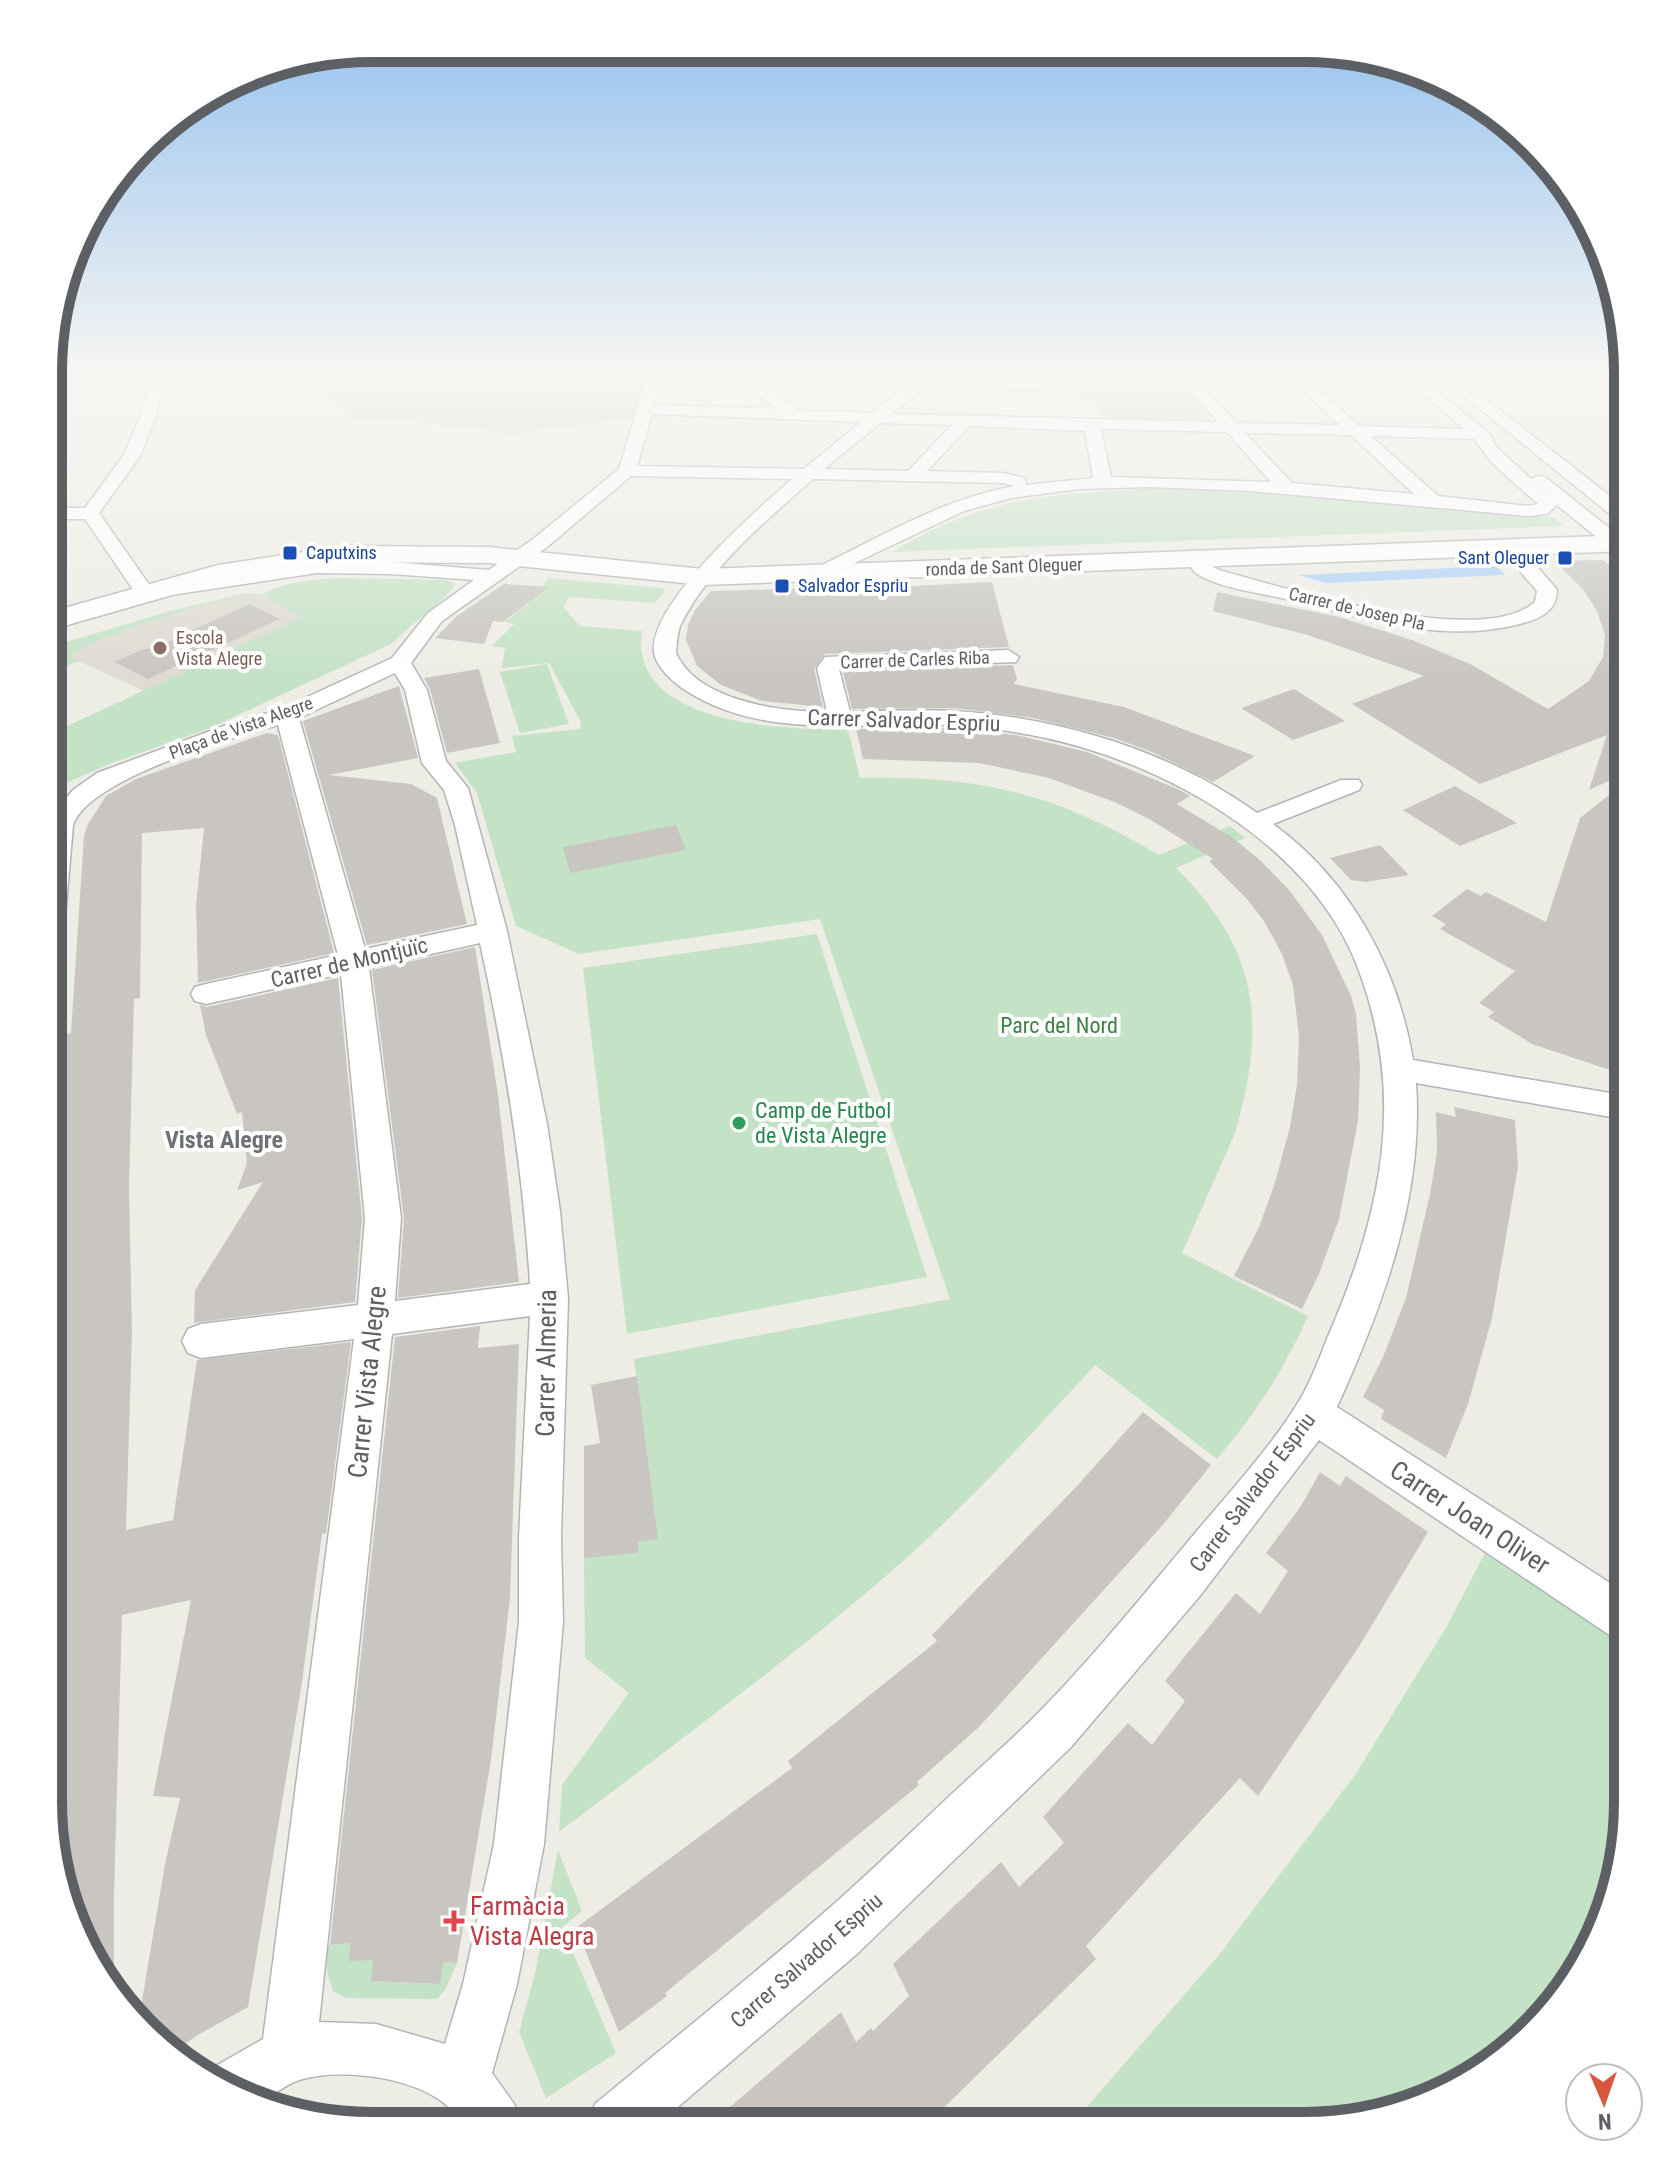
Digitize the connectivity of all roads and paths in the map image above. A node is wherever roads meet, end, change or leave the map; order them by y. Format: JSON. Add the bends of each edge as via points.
{"nodes":[{"id":1,"x":116,"y":477,"type":"edge"},
{"id":2,"x":619,"y":477,"type":"edge"},
{"id":3,"x":803,"y":477,"type":"edge"},
{"id":4,"x":950,"y":477,"type":"edge"},
{"id":5,"x":1102,"y":477,"type":"edge"},
{"id":6,"x":1277,"y":477,"type":"edge"},
{"id":7,"x":1407,"y":477,"type":"edge"},
{"id":8,"x":1520,"y":477,"type":"edge"},
{"id":9,"x":1539,"y":477,"type":"edge"},
{"id":10,"x":1557,"y":477,"type":"edge"},
{"id":11,"x":1103,"y":483,"type":"junction"},
{"id":12,"x":1286,"y":488,"type":"junction"},
{"id":13,"x":1030,"y":491,"type":"junction"},
{"id":14,"x":1431,"y":499,"type":"junction"},
{"id":15,"x":90,"y":513,"type":"junction"},
{"id":16,"x":62,"y":514,"type":"edge"},
{"id":17,"x":1614,"y":530,"type":"edge"},
{"id":18,"x":1614,"y":532,"type":"edge"},
{"id":19,"x":1614,"y":541,"type":"edge"},
{"id":20,"x":1509,"y":547,"type":"junction"},
{"id":21,"x":518,"y":558,"type":"junction"},
{"id":22,"x":1195,"y":559,"type":"junction"},
{"id":23,"x":819,"y":574,"type":"junction"},
{"id":24,"x":493,"y":576,"type":"junction"},
{"id":25,"x":703,"y":577,"type":"junction"},
{"id":26,"x":145,"y":593,"type":"junction"},
{"id":27,"x":62,"y":617,"type":"edge"},
{"id":28,"x":1008,"y":657,"type":"dead end"},
{"id":29,"x":400,"y":663,"type":"junction"},
{"id":30,"x":287,"y":715,"type":"junction"},
{"id":31,"x":840,"y":718,"type":"junction"},
{"id":32,"x":1350,"y":785,"type":"dead end"},
{"id":33,"x":62,"y":820,"type":"edge"},
{"id":34,"x":1257,"y":822,"type":"junction"},
{"id":35,"x":493,"y":931,"type":"junction"},
{"id":36,"x":354,"y":961,"type":"junction"},
{"id":37,"x":206,"y":994,"type":"dead end"},
{"id":38,"x":1401,"y":1069,"type":"junction"},
{"id":39,"x":1614,"y":1106,"type":"edge"},
{"id":40,"x":549,"y":1298,"type":"junction"},
{"id":41,"x":375,"y":1320,"type":"junction"},
{"id":42,"x":201,"y":1341,"type":"dead end"},
{"id":43,"x":1314,"y":1414,"type":"junction"},
{"id":44,"x":1614,"y":1611,"type":"edge"},
{"id":45,"x":288,"y":2056,"type":"junction"},
{"id":46,"x":462,"y":2081,"type":"junction"},
{"id":47,"x":241,"y":2083,"type":"edge"},
{"id":48,"x":485,"y":2112,"type":"edge"},
{"id":49,"x":629,"y":2112,"type":"edge"}],
"edges":[{"from":1,"to":15,"type":"street"},
{"from":2,"to":21,"type":"street"},
{"from":3,"to":25,"type":"street"},
{"from":4,"to":13,"type":"street","via":[[1016,480]]},
{"from":5,"to":11,"type":"street"},
{"from":6,"to":12,"type":"street"},
{"from":7,"to":14,"type":"street"},
{"from":8,"to":14,"type":"street","via":[[1549,504],[1547,509]]},
{"from":9,"to":18,"type":"street"},
{"from":10,"to":17,"type":"street"},
{"from":11,"to":12,"type":"street"},
{"from":11,"to":13,"type":"street"},
{"from":12,"to":14,"type":"street"},
{"from":13,"to":23,"type":"street","via":[[976,501]]},
{"from":15,"to":16,"type":"street"},
{"from":15,"to":26,"type":"street"},
{"from":19,"to":20,"type":"street","name":"ronda de Sant Oleguer"},
{"from":20,"to":22,"type":"street","name":"ronda de Sant Oleguer"},
{"from":20,"to":22,"type":"street","name":"Carrer de Josep Pla","via":[[1547,590],[1548,598],[1541,609],[1525,617],[1465,626],[1421,625],[1364,614],[1212,574]]},
{"from":21,"to":24,"type":"street"},
{"from":21,"to":25,"type":"street","name":"ronda de Sant Oleguer"},
{"from":21,"to":26,"type":"street","name":"ronda de Sant Oleguer","via":[[344,554],[239,569]]},
{"from":22,"to":23,"type":"street","name":"ronda de Sant Oleguer"},
{"from":23,"to":25,"type":"street","name":"ronda de Sant Oleguer"},
{"from":24,"to":26,"type":"street","name":"ronda de Sant Oleguer","via":[[317,567]]},
{"from":24,"to":29,"type":"street","via":[[435,617]]},
{"from":25,"to":31,"type":"street","name":"Carrer Salvador Espriu","via":[[665,635],[665,653],[678,673],[695,688],[761,713]]},
{"from":26,"to":27,"type":"street","name":"ronda de Sant Oleguer"},
{"from":28,"to":31,"type":"street","name":"Carrer de Carles Riba","via":[[833,662],[828,668]]},
{"from":29,"to":30,"type":"street","name":"Plaça de Vista Alegre"},
{"from":29,"to":35,"type":"street","name":"Carrer Almeria","via":[[416,690],[434,763],[456,788]]},
{"from":30,"to":33,"type":"street","name":"Plaça de Vista Alegre","via":[[106,778],[82,795]]},
{"from":30,"to":36,"type":"street","name":"Carrer Vista Alegre"},
{"from":31,"to":34,"type":"street","name":"Carrer Salvador Espriu","via":[[952,718],[1043,730],[1140,762]]},
{"from":32,"to":34,"type":"street"},
{"from":34,"to":38,"type":"street","name":"Carrer Salvador Espriu","via":[[1310,869],[1349,917],[1376,970]]},
{"from":35,"to":36,"type":"street","name":"Carrer de Montjuïc"},
{"from":35,"to":40,"type":"street","name":"Carrer Almeria","via":[[531,1124]]},
{"from":36,"to":37,"type":"street","name":"Carrer de Montjuïc"},
{"from":36,"to":41,"type":"street","name":"Carrer Vista Alegre","via":[[383,1218]]},
{"from":38,"to":39,"type":"street"},
{"from":38,"to":43,"type":"street","name":"Carrer Salvador Espriu","via":[[1398,1155],[1378,1257]]},
{"from":40,"to":41,"type":"street"},
{"from":40,"to":46,"type":"street","name":"Carrer Almeria","via":[[541,1622],[519,1844],[490,1984]]},
{"from":41,"to":42,"type":"street"},
{"from":41,"to":45,"type":"street","name":"Carrer Vista Alegre"},
{"from":43,"to":44,"type":"street","name":"Carrer Joan Oliver"},
{"from":43,"to":49,"type":"street","name":"Carrer Salvador Espriu","via":[[1212,1547],[1064,1720],[870,1906]]},
{"from":45,"to":46,"type":"street","via":[[324,2049],[379,2051]]},
{"from":45,"to":47,"type":"street"},
{"from":46,"to":48,"type":"street"}]}
